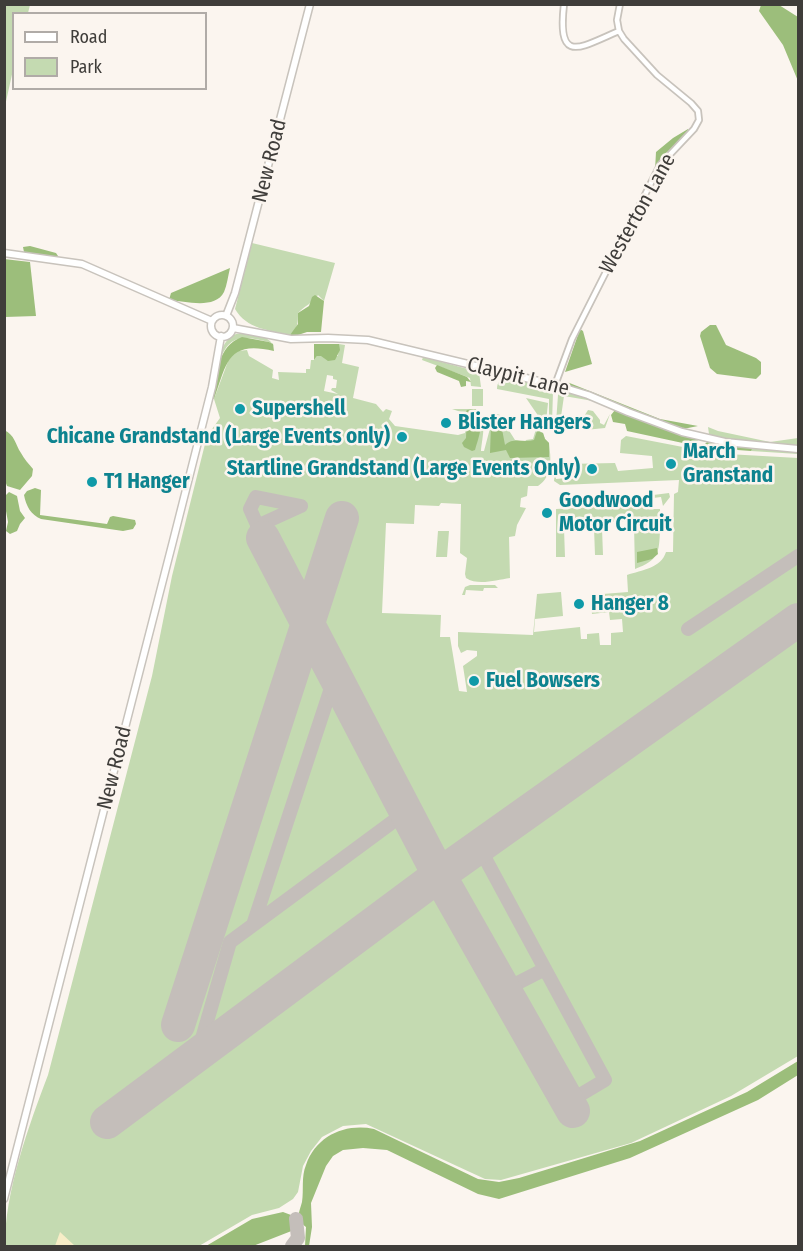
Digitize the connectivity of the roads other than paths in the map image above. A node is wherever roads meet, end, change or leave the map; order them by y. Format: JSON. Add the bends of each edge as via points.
{"nodes":[{"id":1,"x":310,"y":4,"type":"edge"},
{"id":2,"x":564,"y":4,"type":"edge"},
{"id":3,"x":620,"y":4,"type":"edge"},
{"id":4,"x":619,"y":31,"type":"junction"},
{"id":5,"x":4,"y":253,"type":"edge"},
{"id":6,"x":226,"y":316,"type":"junction"},
{"id":7,"x":212,"y":321,"type":"junction"},
{"id":8,"x":233,"y":328,"type":"junction"},
{"id":9,"x":221,"y":336,"type":"junction"},
{"id":10,"x":555,"y":385,"type":"junction"},
{"id":11,"x":798,"y":449,"type":"edge"},
{"id":12,"x":4,"y":1200,"type":"edge"}],
"edges":[{"from":1,"to":6,"type":"street","name":"New Road"},
{"from":2,"to":4,"type":"street","via":[[563,38],[571,47],[580,48]]},
{"from":3,"to":4,"type":"street"},
{"from":4,"to":10,"type":"street","name":"Westerton Lane","via":[[657,75],[691,103],[699,120],[660,165],[572,339]]},
{"from":5,"to":7,"type":"street","via":[[82,264]]},
{"from":6,"to":7,"type":"street","via":[[217,316]]},
{"from":6,"to":8,"type":"street"},
{"from":7,"to":9,"type":"street","via":[[213,331]]},
{"from":8,"to":9,"type":"street"},
{"from":8,"to":10,"type":"street","name":"Claypit Lane","via":[[291,339],[368,340]]},
{"from":9,"to":12,"type":"street","name":"New Road","via":[[176,530]]},
{"from":10,"to":11,"type":"street","name":"Claypit Lane","via":[[682,432]]}]}
